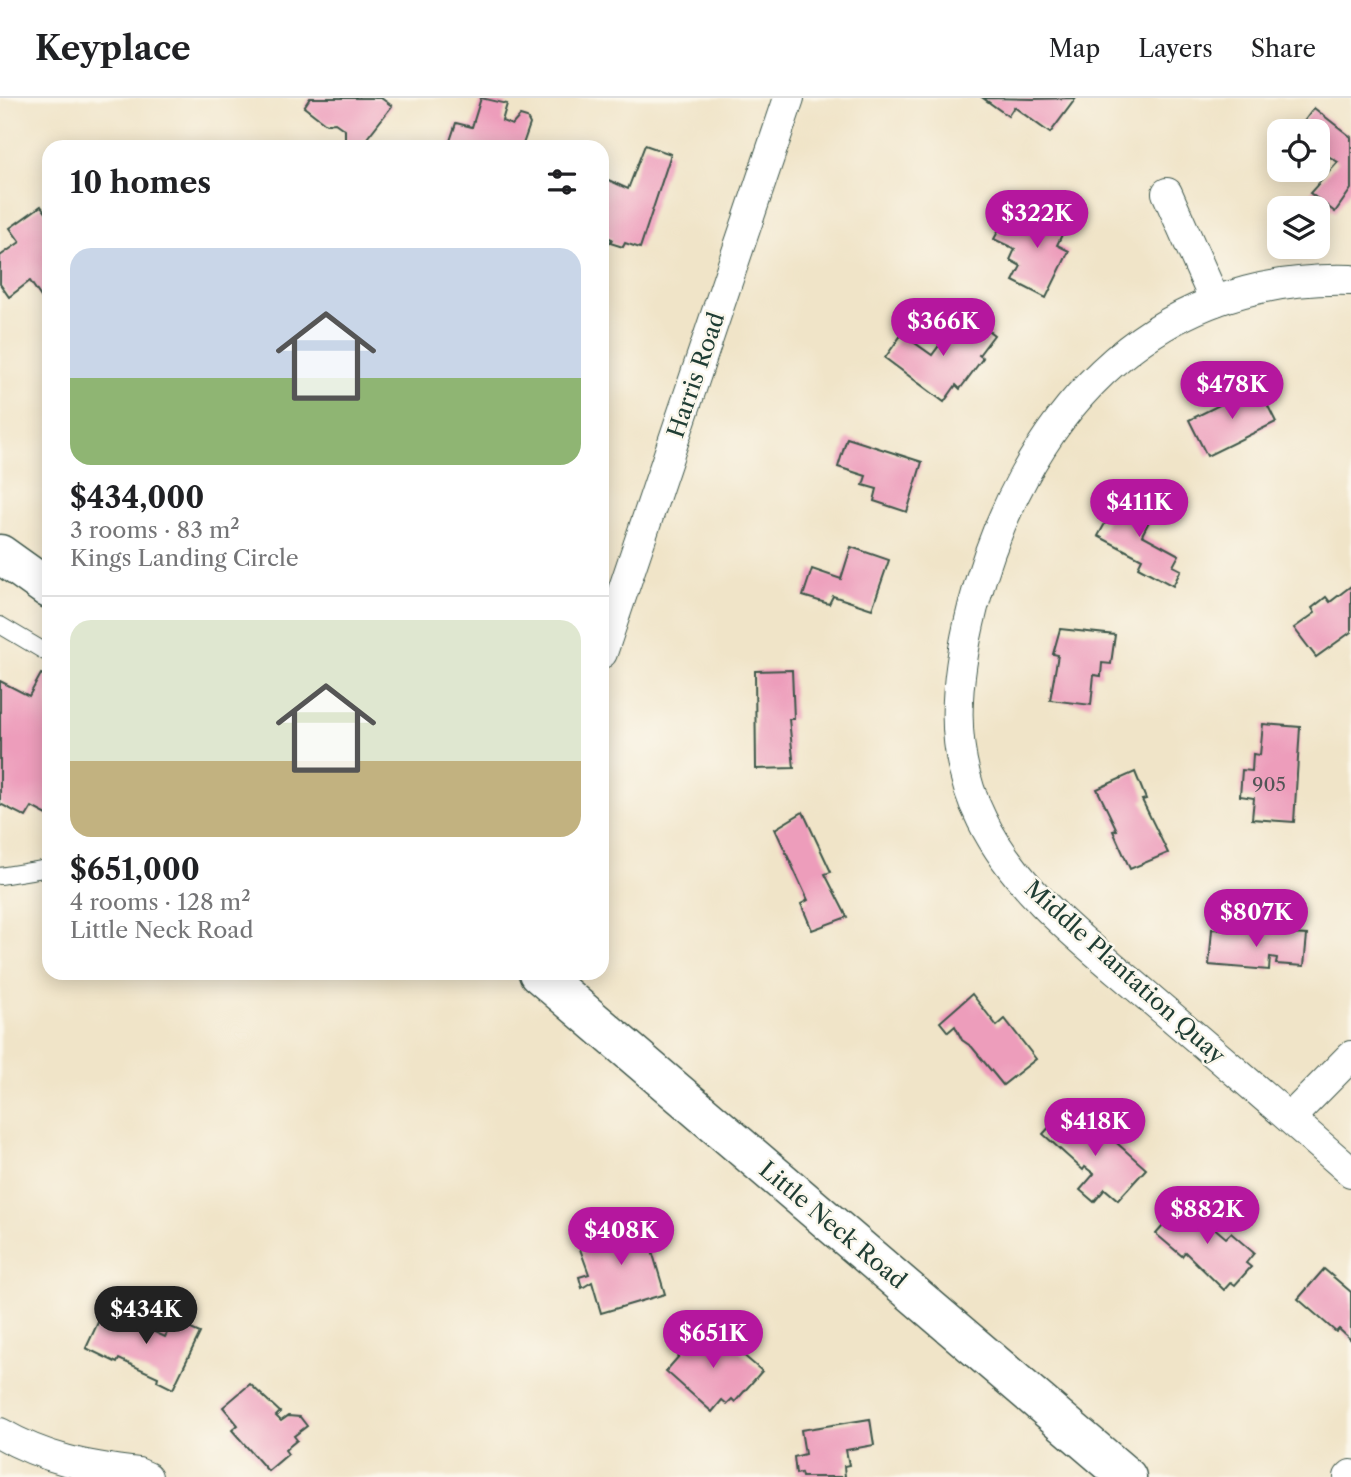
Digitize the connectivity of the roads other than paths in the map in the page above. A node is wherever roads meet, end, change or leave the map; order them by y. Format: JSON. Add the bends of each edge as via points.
{"nodes":[{"id":1,"x":786,"y":99,"type":"edge"},
{"id":2,"x":1167,"y":193,"type":"dead end"},
{"id":3,"x":1351,"y":280,"type":"edge"},
{"id":4,"x":1215,"y":302,"type":"junction"},
{"id":5,"x":4,"y":562,"type":"edge"},
{"id":6,"x":42,"y":585,"type":"edge"},
{"id":7,"x":0,"y":625,"type":"edge"},
{"id":8,"x":609,"y":632,"type":"edge"},
{"id":9,"x":42,"y":650,"type":"edge"},
{"id":10,"x":42,"y":868,"type":"edge"},
{"id":11,"x":0,"y":876,"type":"edge"},
{"id":12,"x":546,"y":980,"type":"edge"},
{"id":13,"x":1351,"y":1056,"type":"edge"},
{"id":14,"x":1290,"y":1118,"type":"junction"},
{"id":15,"x":1351,"y":1172,"type":"edge"},
{"id":16,"x":0,"y":1433,"type":"edge"},
{"id":17,"x":147,"y":1477,"type":"edge"},
{"id":18,"x":1127,"y":1477,"type":"edge"}],
"edges":[{"from":1,"to":8,"type":"street","name":"Harris Road"},
{"from":2,"to":4,"type":"street"},
{"from":3,"to":4,"type":"street","name":"Middle Plantation Quay","via":[[1287,282]]},
{"from":4,"to":14,"type":"street","name":"Middle Plantation Quay","via":[[1133,346],[1093,378],[1029,464],[986,558],[963,647],[956,700],[958,741],[981,818],[1006,864],[1055,916]]},
{"from":5,"to":6,"type":"street"},
{"from":7,"to":9,"type":"lane"},
{"from":10,"to":11,"type":"lane"},
{"from":12,"to":18,"type":"street","name":"Little Neck Road"},
{"from":13,"to":14,"type":"street"},
{"from":14,"to":15,"type":"street","name":"Middle Plantation Quay"},
{"from":16,"to":17,"type":"street","via":[[63,1462]]}]}
